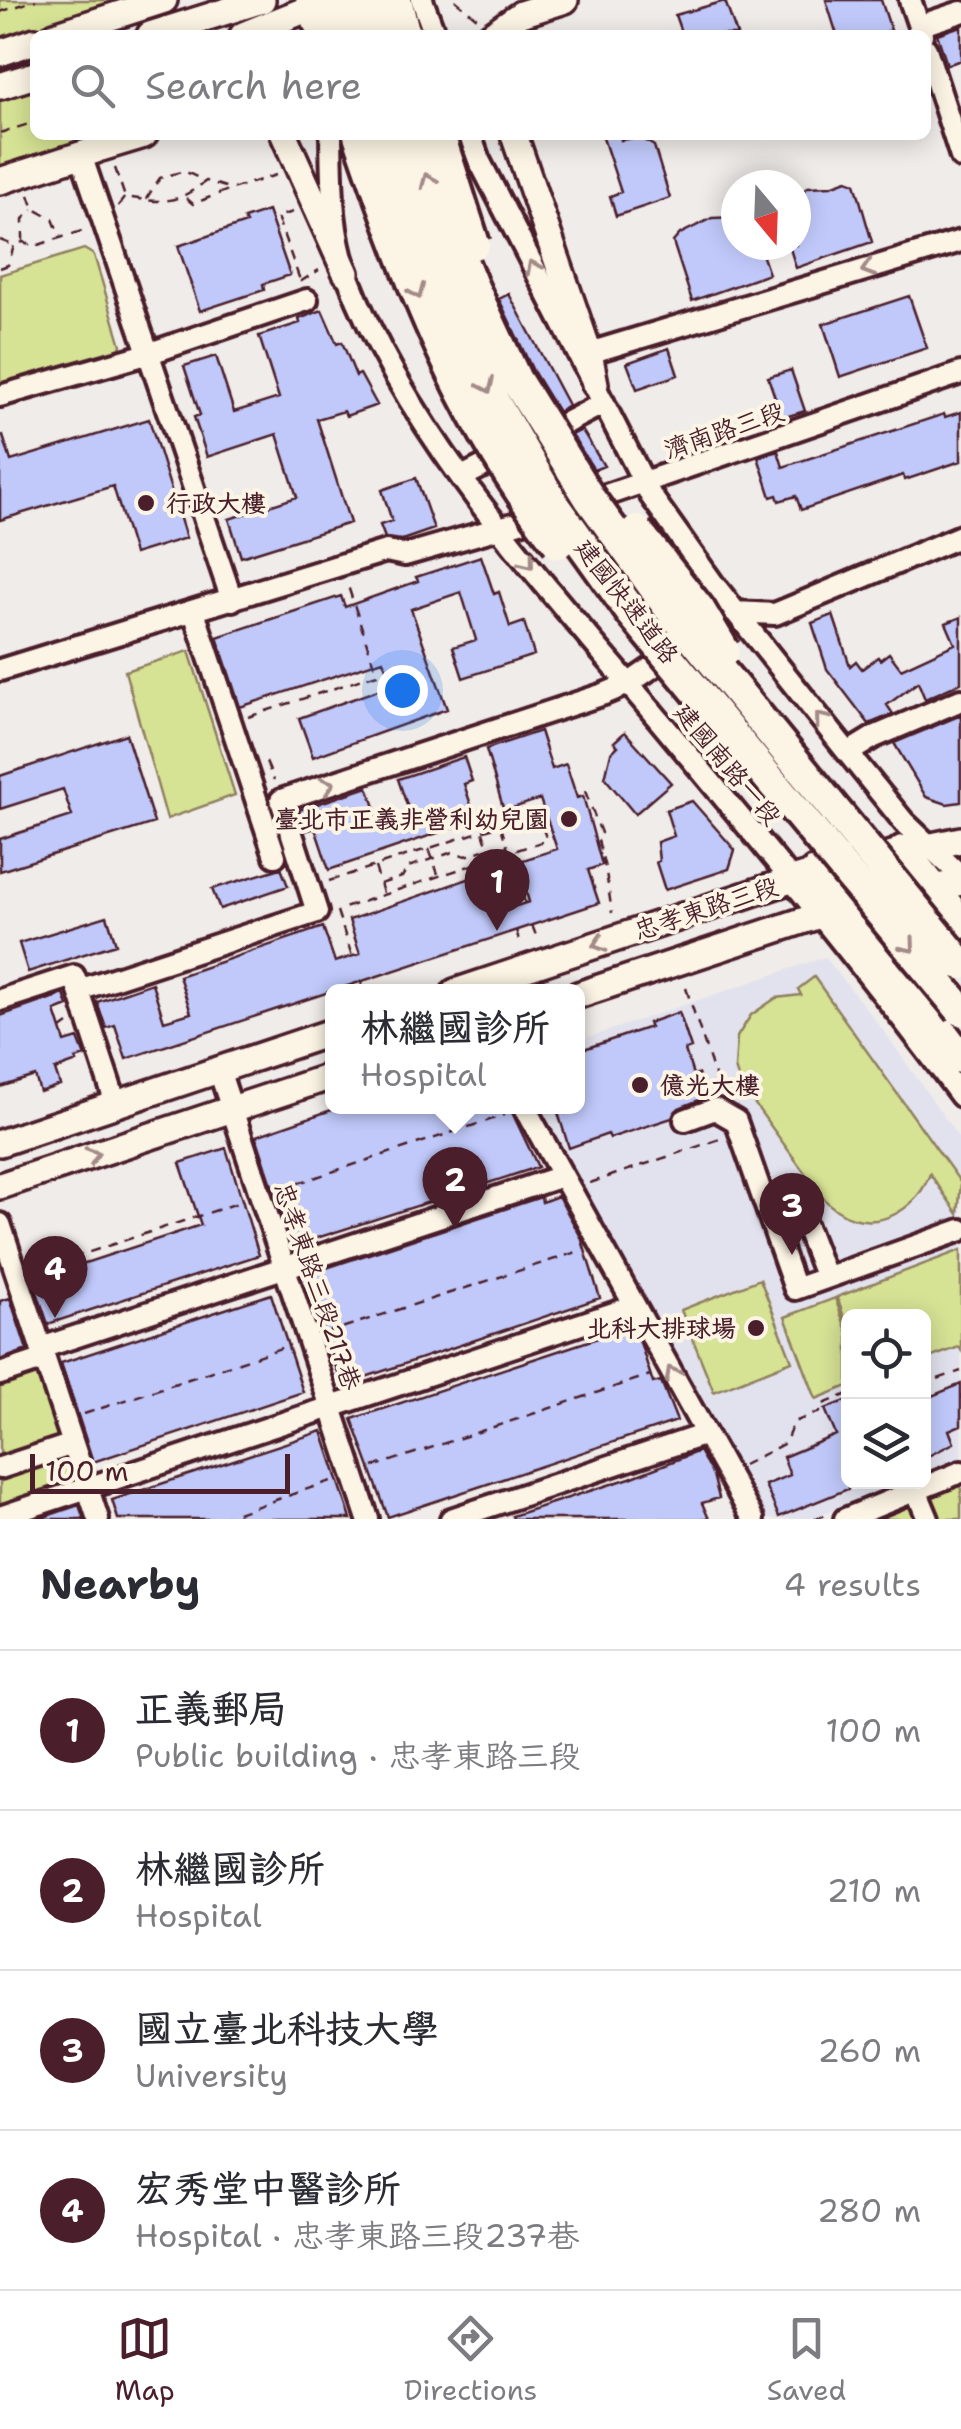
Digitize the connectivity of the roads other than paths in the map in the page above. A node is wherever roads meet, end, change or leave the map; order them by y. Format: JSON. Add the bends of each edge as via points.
{"nodes":[{"id":1,"x":134,"y":0,"type":"edge"},
{"id":2,"x":164,"y":0,"type":"edge"},
{"id":3,"x":262,"y":0,"type":"edge"},
{"id":4,"x":369,"y":0,"type":"edge"},
{"id":5,"x":396,"y":0,"type":"edge"},
{"id":6,"x":422,"y":0,"type":"edge"},
{"id":7,"x":565,"y":0,"type":"edge"},
{"id":8,"x":910,"y":0,"type":"edge"},
{"id":9,"x":320,"y":8,"type":"edge"},
{"id":10,"x":961,"y":12,"type":"edge"},
{"id":11,"x":41,"y":30,"type":"edge"},
{"id":12,"x":71,"y":30,"type":"edge"},
{"id":13,"x":166,"y":30,"type":"edge"},
{"id":14,"x":257,"y":30,"type":"edge"},
{"id":15,"x":344,"y":30,"type":"edge"},
{"id":16,"x":378,"y":30,"type":"edge"},
{"id":17,"x":404,"y":30,"type":"edge"},
{"id":18,"x":433,"y":30,"type":"edge"},
{"id":19,"x":489,"y":30,"type":"edge"},
{"id":20,"x":920,"y":30,"type":"edge"},
{"id":21,"x":30,"y":33,"type":"edge"},
{"id":22,"x":0,"y":43,"type":"edge"},
{"id":23,"x":30,"y":43,"type":"edge"},
{"id":24,"x":0,"y":52,"type":"edge"},
{"id":25,"x":931,"y":61,"type":"edge"},
{"id":26,"x":30,"y":77,"type":"edge"},
{"id":27,"x":0,"y":86,"type":"edge"},
{"id":28,"x":957,"y":130,"type":"edge"},
{"id":29,"x":131,"y":140,"type":"edge"},
{"id":30,"x":286,"y":140,"type":"edge"},
{"id":31,"x":331,"y":140,"type":"edge"},
{"id":32,"x":361,"y":140,"type":"edge"},
{"id":33,"x":384,"y":140,"type":"edge"},
{"id":34,"x":414,"y":140,"type":"edge"},
{"id":35,"x":441,"y":140,"type":"edge"},
{"id":36,"x":472,"y":140,"type":"edge"},
{"id":37,"x":516,"y":140,"type":"edge"},
{"id":38,"x":101,"y":151,"type":"edge"},
{"id":39,"x":961,"y":158,"type":"edge"},
{"id":40,"x":0,"y":181,"type":"edge"},
{"id":41,"x":961,"y":241,"type":"edge"},
{"id":42,"x":346,"y":274,"type":"junction"},
{"id":43,"x":306,"y":300,"type":"dead end"},
{"id":44,"x":589,"y":353,"type":"junction"},
{"id":45,"x":147,"y":354,"type":"junction"},
{"id":46,"x":961,"y":373,"type":"edge"},
{"id":47,"x":599,"y":394,"type":"junction"},
{"id":48,"x":0,"y":396,"type":"edge"},
{"id":49,"x":462,"y":477,"type":"junction"},
{"id":50,"x":644,"y":484,"type":"junction"},
{"id":51,"x":501,"y":528,"type":"junction"},
{"id":52,"x":961,"y":536,"type":"edge"},
{"id":53,"x":232,"y":600,"type":"junction"},
{"id":54,"x":194,"y":612,"type":"junction"},
{"id":55,"x":735,"y":612,"type":"junction"},
{"id":56,"x":668,"y":655,"type":"junction"},
{"id":57,"x":0,"y":670,"type":"edge"},
{"id":58,"x":628,"y":684,"type":"junction"},
{"id":59,"x":961,"y":700,"type":"edge"},
{"id":60,"x":766,"y":723,"type":"junction"},
{"id":61,"x":848,"y":753,"type":"junction"},
{"id":62,"x":961,"y":840,"type":"edge"},
{"id":63,"x":917,"y":848,"type":"junction"},
{"id":64,"x":275,"y":856,"type":"dead end"},
{"id":65,"x":803,"y":876,"type":"junction"},
{"id":66,"x":951,"y":882,"type":"edge"},
{"id":67,"x":832,"y":912,"type":"junction"},
{"id":68,"x":959,"y":921,"type":"edge"},
{"id":69,"x":868,"y":937,"type":"junction"},
{"id":70,"x":961,"y":964,"type":"edge"},
{"id":71,"x":478,"y":984,"type":"edge"},
{"id":72,"x":78,"y":990,"type":"junction"},
{"id":73,"x":585,"y":993,"type":"edge"},
{"id":74,"x":0,"y":1000,"type":"edge"},
{"id":75,"x":961,"y":1010,"type":"edge"},
{"id":76,"x":325,"y":1034,"type":"edge"},
{"id":77,"x":961,"y":1058,"type":"edge"},
{"id":78,"x":220,"y":1070,"type":"junction"},
{"id":79,"x":961,"y":1072,"type":"edge"},
{"id":80,"x":325,"y":1078,"type":"edge"},
{"id":81,"x":961,"y":1096,"type":"edge"},
{"id":82,"x":116,"y":1104,"type":"junction"},
{"id":83,"x":232,"y":1109,"type":"junction"},
{"id":84,"x":522,"y":1114,"type":"edge"},
{"id":85,"x":685,"y":1120,"type":"dead end"},
{"id":86,"x":0,"y":1142,"type":"edge"},
{"id":87,"x":571,"y":1181,"type":"junction"},
{"id":88,"x":0,"y":1186,"type":"edge"},
{"id":89,"x":797,"y":1203,"type":"dead end"},
{"id":90,"x":0,"y":1224,"type":"edge"},
{"id":91,"x":961,"y":1230,"type":"edge"},
{"id":92,"x":285,"y":1268,"type":"junction"},
{"id":93,"x":9,"y":1278,"type":"edge"},
{"id":94,"x":826,"y":1278,"type":"junction"},
{"id":95,"x":634,"y":1306,"type":"junction"},
{"id":96,"x":43,"y":1354,"type":"junction"},
{"id":97,"x":0,"y":1374,"type":"edge"},
{"id":98,"x":332,"y":1406,"type":"junction"},
{"id":99,"x":706,"y":1434,"type":"junction"},
{"id":100,"x":73,"y":1444,"type":"junction"},
{"id":101,"x":0,"y":1468,"type":"edge"},
{"id":102,"x":961,"y":1472,"type":"edge"},
{"id":103,"x":88,"y":1488,"type":"junction"},
{"id":104,"x":916,"y":1490,"type":"junction"},
{"id":105,"x":0,"y":1517,"type":"edge"},
{"id":106,"x":98,"y":1519,"type":"edge"},
{"id":107,"x":368,"y":1519,"type":"edge"},
{"id":108,"x":452,"y":1519,"type":"edge"},
{"id":109,"x":754,"y":1519,"type":"edge"},
{"id":110,"x":845,"y":1519,"type":"edge"},
{"id":111,"x":928,"y":1519,"type":"edge"}],
"edges":[{"from":1,"to":11,"type":"street"},
{"from":2,"to":12,"type":"main road"},
{"from":3,"to":13,"type":"main road"},
{"from":4,"to":16,"type":"highway"},
{"from":5,"to":17,"type":"highway"},
{"from":6,"to":18,"type":"street"},
{"from":7,"to":19,"type":"main road"},
{"from":8,"to":20,"type":"street"},
{"from":9,"to":14,"type":"main road"},
{"from":9,"to":15,"type":"highway"},
{"from":10,"to":20,"type":"street"},
{"from":21,"to":22,"type":"street"},
{"from":23,"to":24,"type":"main road"},
{"from":25,"to":28,"type":"street"},
{"from":26,"to":27,"type":"main road"},
{"from":28,"to":39,"type":"street"},
{"from":29,"to":38,"type":"main road"},
{"from":30,"to":42,"type":"main road"},
{"from":31,"to":42,"type":"street","name":"建國南路一段"},
{"from":32,"to":56,"type":"highway","one_way":true,"bridge":true,"via":[[448,364],[502,465],[589,583]]},
{"from":33,"to":56,"type":"highway","name":"建國快速道路","one_way":true,"bridge":true,"via":[[493,400],[552,503]]},
{"from":60,"to":34,"type":"highway","name":"建國快速道路","one_way":true,"bridge":true,"via":[[669,608],[516,380]]},
{"from":35,"to":60,"type":"highway","bridge":true,"via":[[480,264],[529,364],[627,516],[699,609]]},
{"from":47,"to":36,"type":"street","one_way":true},
{"from":37,"to":44,"type":"main road"},
{"from":38,"to":40,"type":"main road"},
{"from":38,"to":45,"type":"street","via":[[104,224]]},
{"from":41,"to":44,"type":"street","one_way":true},
{"from":42,"to":49,"type":"street","name":"建國南路一段","via":[[383,355]]},
{"from":43,"to":45,"type":"street"},
{"from":44,"to":47,"type":"main road"},
{"from":45,"to":48,"type":"street"},
{"from":45,"to":53,"type":"street"},
{"from":46,"to":50,"type":"street","name":"濟南路三段"},
{"from":47,"to":49,"type":"street"},
{"from":47,"to":50,"type":"street"},
{"from":49,"to":51,"type":"street","name":"建國南路一段"},
{"from":50,"to":51,"type":"street","name":"濟南路三段"},
{"from":50,"to":55,"type":"street"},
{"from":51,"to":53,"type":"street","name":"濟南路三段","via":[[405,555],[386,551]]},
{"from":51,"to":58,"type":"street","name":"建國南路一段","one_way":true},
{"from":52,"to":55,"type":"street","via":[[775,614]]},
{"from":53,"to":54,"type":"street","name":"濟南路三段"},
{"from":54,"to":57,"type":"street","name":"濟南路三段"},
{"from":54,"to":64,"type":"street"},
{"from":55,"to":58,"type":"street"},
{"from":61,"to":55,"type":"street","one_way":true},
{"from":56,"to":75,"type":"highway","name":"建國快速道路","one_way":true,"bridge":true},
{"from":58,"to":65,"type":"street","name":"建國南路一段"},
{"from":72,"to":58,"type":"street","one_way":true,"via":[[317,912],[281,800]]},
{"from":59,"to":61,"type":"street"},
{"from":60,"to":70,"type":"highway","name":"建國快速道路","bridge":true},
{"from":61,"to":63,"type":"street"},
{"from":62,"to":63,"type":"main road","name":"忠孝東路三段"},
{"from":63,"to":65,"type":"main road","name":"忠孝東路三段"},
{"from":63,"to":66,"type":"highway"},
{"from":65,"to":67,"type":"highway"},
{"from":65,"to":71,"type":"main road","name":"忠孝東路三段","one_way":true},
{"from":66,"to":67,"type":"main road","name":"忠孝東路三段"},
{"from":66,"to":68,"type":"highway"},
{"from":67,"to":69,"type":"highway"},
{"from":67,"to":73,"type":"main road","name":"忠孝東路三段"},
{"from":67,"to":81,"type":"street"},
{"from":69,"to":77,"type":"highway"},
{"from":69,"to":79,"type":"street"},
{"from":72,"to":74,"type":"street","via":[[74,976]]},
{"from":72,"to":82,"type":"street"},
{"from":76,"to":78,"type":"main road"},
{"from":78,"to":82,"type":"main road"},
{"from":78,"to":83,"type":"street","name":"忠孝東路三段217巷"},
{"from":80,"to":83,"type":"main road"},
{"from":82,"to":86,"type":"main road"},
{"from":88,"to":83,"type":"main road","one_way":true},
{"from":83,"to":92,"type":"street","name":"忠孝東路三段217巷"},
{"from":84,"to":87,"type":"street"},
{"from":85,"to":94,"type":"street","via":[[715,1110],[736,1121],[795,1289]]},
{"from":87,"to":92,"type":"street"},
{"from":87,"to":95,"type":"street"},
{"from":89,"to":94,"type":"street"},
{"from":90,"to":93,"type":"street"},
{"from":91,"to":94,"type":"street"},
{"from":92,"to":96,"type":"street"},
{"from":92,"to":98,"type":"street","name":"忠孝東路三段217巷"},
{"from":93,"to":96,"type":"street"},
{"from":95,"to":98,"type":"street"},
{"from":99,"to":95,"type":"street","one_way":true},
{"from":96,"to":97,"type":"street"},
{"from":96,"to":100,"type":"street"},
{"from":98,"to":103,"type":"street"},
{"from":98,"to":107,"type":"street","name":"忠孝東路三段217巷"},
{"from":99,"to":108,"type":"street"},
{"from":99,"to":109,"type":"street"},
{"from":100,"to":101,"type":"street"},
{"from":100,"to":103,"type":"street"},
{"from":102,"to":104,"type":"street"},
{"from":103,"to":105,"type":"street"},
{"from":103,"to":106,"type":"street"},
{"from":104,"to":110,"type":"street"},
{"from":104,"to":111,"type":"street"}]}
